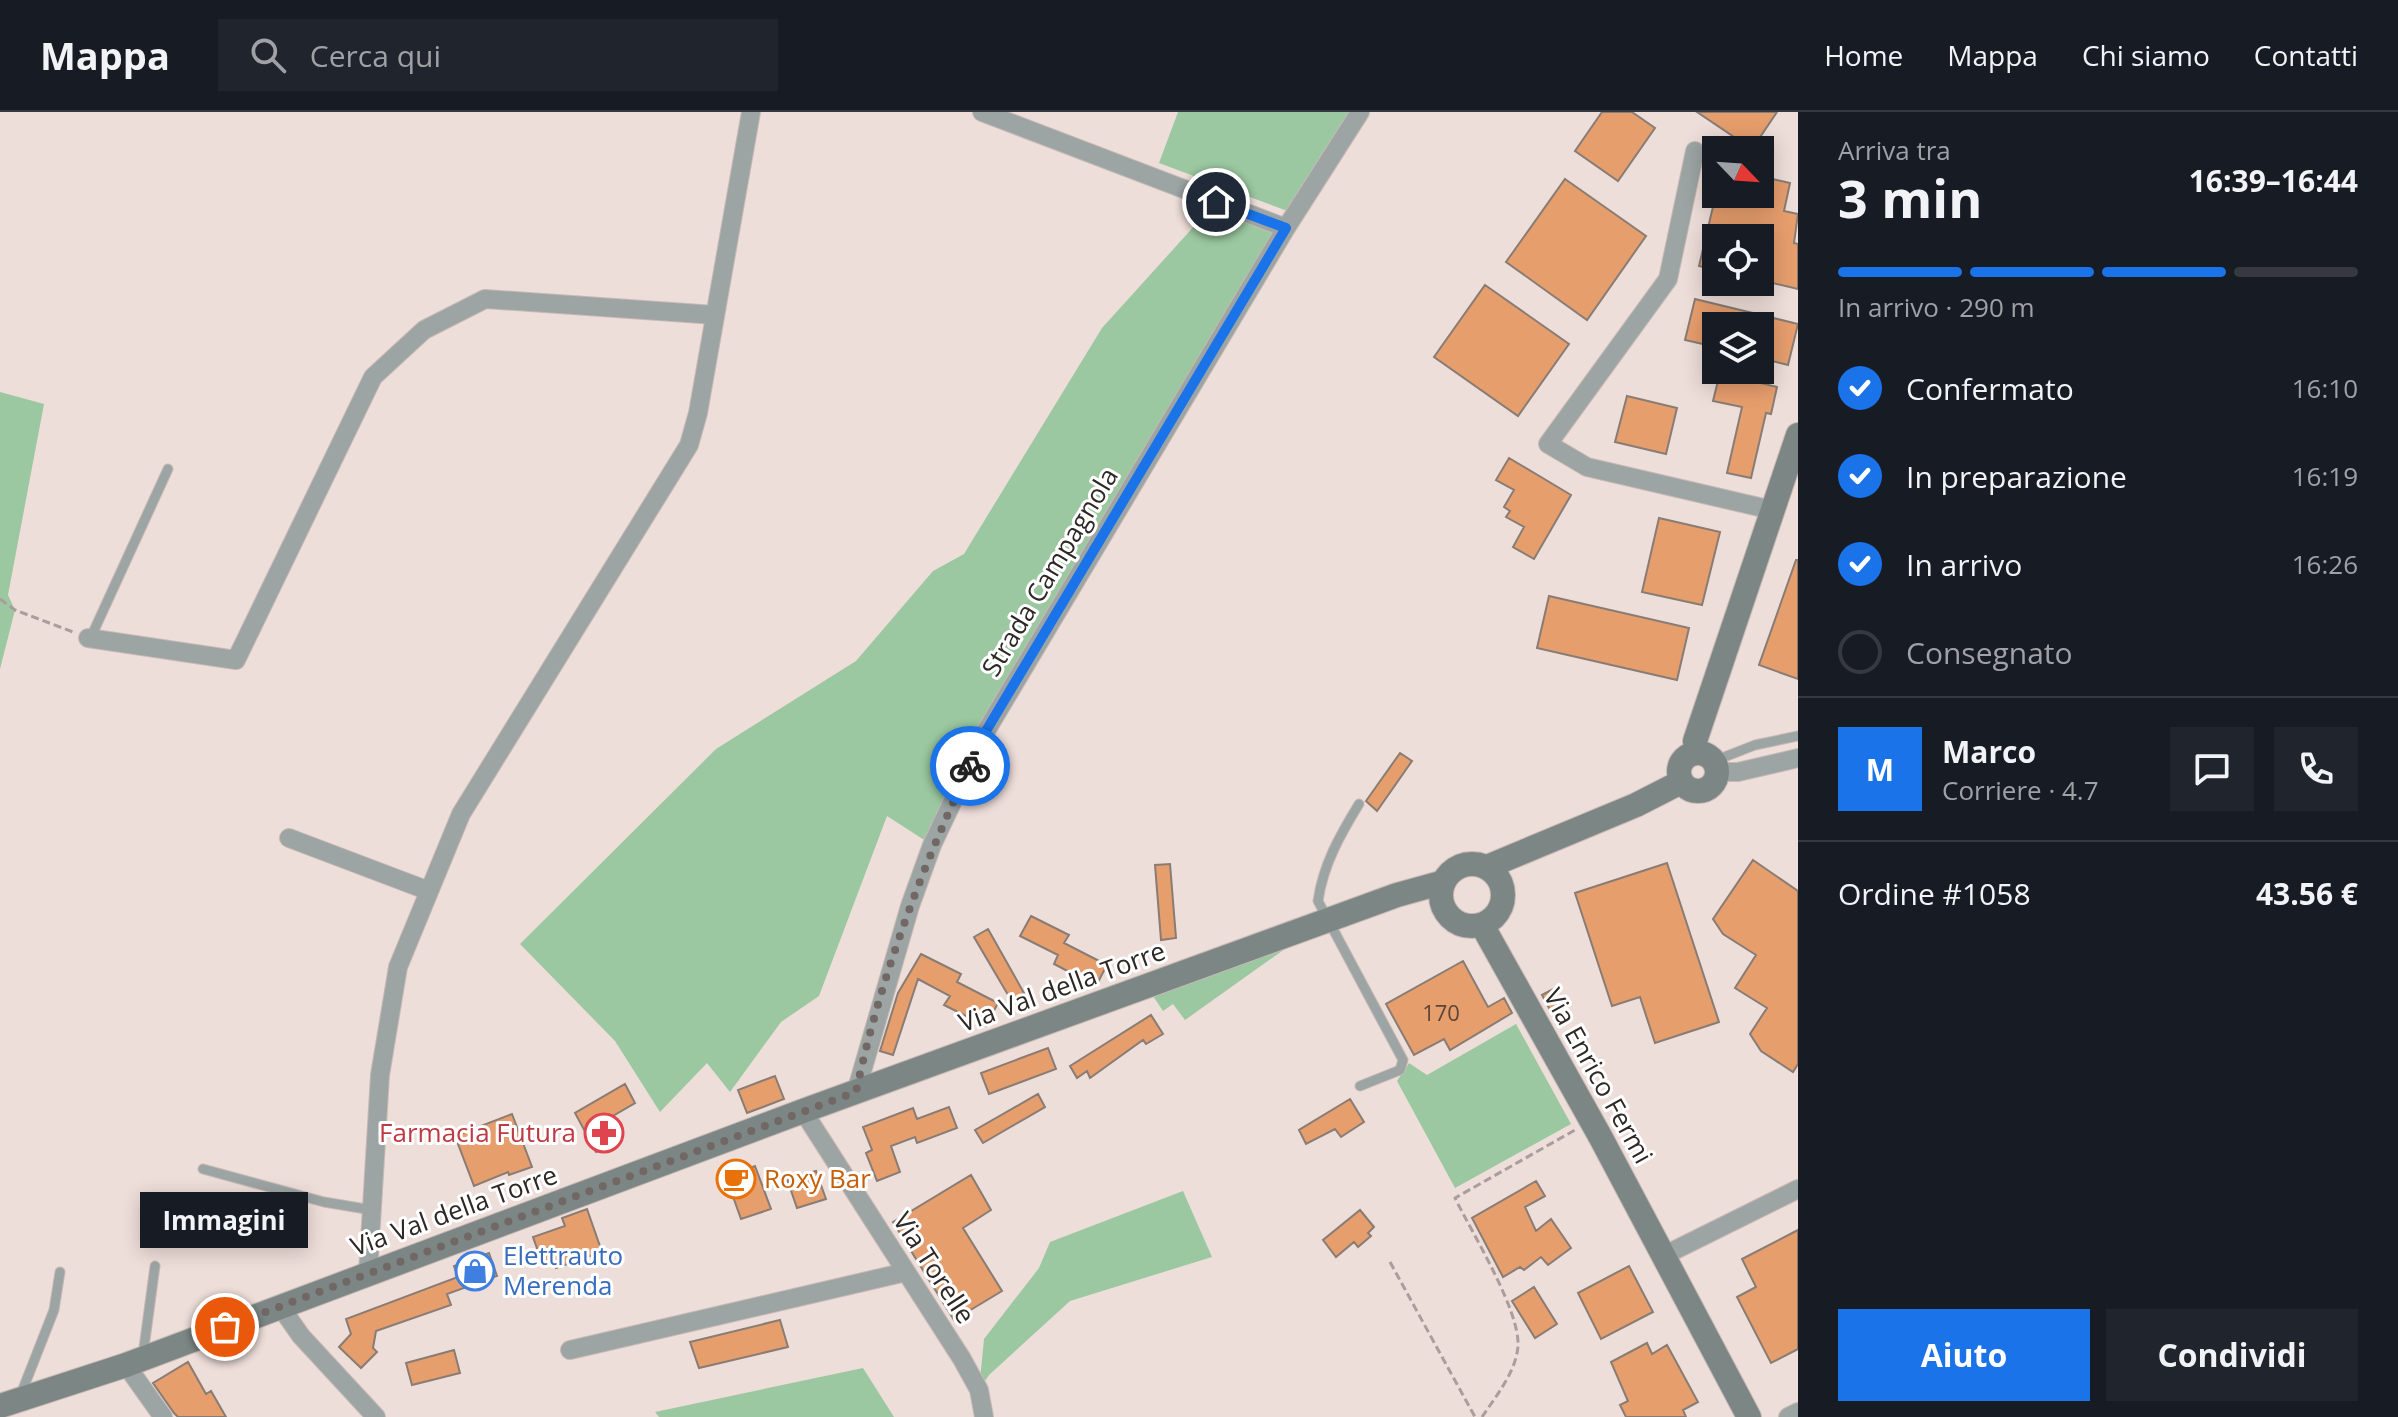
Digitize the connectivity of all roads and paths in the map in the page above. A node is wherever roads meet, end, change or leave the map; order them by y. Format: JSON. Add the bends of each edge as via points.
{"nodes":[{"id":1,"x":751,"y":112,"type":"edge"},
{"id":2,"x":982,"y":112,"type":"edge"},
{"id":3,"x":1360,"y":112,"type":"edge"},
{"id":4,"x":1695,"y":151,"type":"dead end"},
{"id":5,"x":1286,"y":228,"type":"junction"},
{"id":6,"x":715,"y":315,"type":"junction"},
{"id":7,"x":1798,"y":435,"type":"edge"},
{"id":8,"x":168,"y":469,"type":"dead end"},
{"id":9,"x":1772,"y":510,"type":"junction"},
{"id":10,"x":0,"y":599,"type":"edge"},
{"id":11,"x":90,"y":637,"type":"junction"},
{"id":12,"x":1798,"y":736,"type":"edge"},
{"id":13,"x":1798,"y":758,"type":"edge"},
{"id":14,"x":1710,"y":762,"type":"junction"},
{"id":15,"x":1681,"y":782,"type":"junction"},
{"id":16,"x":1359,"y":804,"type":"dead end"},
{"id":17,"x":289,"y":838,"type":"dead end"},
{"id":18,"x":1520,"y":852,"type":"junction"},
{"id":19,"x":1487,"y":867,"type":"junction"},
{"id":20,"x":1503,"y":888,"type":"junction"},
{"id":21,"x":429,"y":891,"type":"junction"},
{"id":22,"x":1437,"y":893,"type":"junction"},
{"id":23,"x":1326,"y":920,"type":"junction"},
{"id":24,"x":1482,"y":925,"type":"junction"},
{"id":25,"x":1360,"y":1086,"type":"dead end"},
{"id":26,"x":856,"y":1092,"type":"junction"},
{"id":27,"x":803,"y":1111,"type":"junction"},
{"id":28,"x":1592,"y":1121,"type":"junction"},
{"id":29,"x":203,"y":1169,"type":"dead end"},
{"id":30,"x":1798,"y":1189,"type":"edge"},
{"id":31,"x":372,"y":1210,"type":"junction"},
{"id":32,"x":1663,"y":1256,"type":"junction"},
{"id":33,"x":1390,"y":1262,"type":"dead end"},
{"id":34,"x":155,"y":1266,"type":"dead end"},
{"id":35,"x":60,"y":1272,"type":"dead end"},
{"id":36,"x":906,"y":1272,"type":"junction"},
{"id":37,"x":368,"y":1273,"type":"junction"},
{"id":38,"x":280,"y":1306,"type":"junction"},
{"id":39,"x":570,"y":1350,"type":"dead end"},
{"id":40,"x":134,"y":1362,"type":"junction"},
{"id":41,"x":9,"y":1404,"type":"edge"},
{"id":42,"x":1798,"y":1412,"type":"edge"},
{"id":43,"x":163,"y":1417,"type":"edge"},
{"id":44,"x":376,"y":1417,"type":"edge"},
{"id":45,"x":984,"y":1417,"type":"edge"},
{"id":46,"x":1475,"y":1417,"type":"edge"},
{"id":47,"x":1482,"y":1417,"type":"edge"},
{"id":48,"x":1749,"y":1417,"type":"edge"},
{"id":49,"x":1788,"y":1417,"type":"edge"}],
"edges":[{"from":1,"to":6,"type":"street"},
{"from":2,"to":5,"type":"street"},
{"from":3,"to":5,"type":"street","name":"Strada Campagnola"},
{"from":4,"to":9,"type":"street","via":[[1668,279],[1548,444],[1587,467]]},
{"from":5,"to":26,"type":"street","name":"Strada Campagnola","via":[[986,731],[932,845],[910,906]]},
{"from":6,"to":11,"type":"street","via":[[485,299],[424,330],[373,377],[236,660]]},
{"from":6,"to":21,"type":"street","via":[[689,445],[485,772]]},
{"from":7,"to":9,"type":"street"},
{"from":8,"to":11,"type":"lane"},
{"from":9,"to":14,"type":"street","via":[[1695,741]]},
{"from":10,"to":11,"type":"path","via":[[15,610]]},
{"from":12,"to":14,"type":"lane"},
{"from":13,"to":14,"type":"street","via":[[1738,772]]},
{"from":14,"to":15,"type":"street","via":[[1681,762]]},
{"from":14,"to":15,"type":"street","via":[[1714,783],[1704,791]]},
{"from":15,"to":18,"type":"street"},
{"from":16,"to":23,"type":"lane","via":[[1321,881],[1318,901]]},
{"from":17,"to":21,"type":"street"},
{"from":18,"to":19,"type":"street"},
{"from":18,"to":20,"type":"street"},
{"from":19,"to":20,"type":"street"},
{"from":19,"to":22,"type":"street","via":[[1467,864],[1449,873]]},
{"from":20,"to":24,"type":"street","via":[[1502,906]]},
{"from":21,"to":31,"type":"street","via":[[398,967],[380,1075]]},
{"from":22,"to":23,"type":"street","name":"Via Val della Torre","via":[[1397,895]]},
{"from":22,"to":24,"type":"street","via":[[1455,921]]},
{"from":23,"to":25,"type":"lane","via":[[1403,1060],[1400,1070]]},
{"from":23,"to":26,"type":"street","name":"Via Val della Torre"},
{"from":24,"to":28,"type":"street","name":"Via Enrico Fermi"},
{"from":26,"to":27,"type":"street","name":"Via Val della Torre"},
{"from":27,"to":36,"type":"street","name":"Via Torelle"},
{"from":27,"to":37,"type":"street","name":"Via Val della Torre"},
{"from":28,"to":32,"type":"street","name":"Via Enrico Fermi"},
{"from":28,"to":47,"type":"path","via":[[1455,1198],[1516,1321],[1518,1347],[1510,1374]]},
{"from":29,"to":31,"type":"lane"},
{"from":30,"to":32,"type":"street"},
{"from":31,"to":37,"type":"street"},
{"from":32,"to":48,"type":"street","name":"Via Enrico Fermi"},
{"from":33,"to":46,"type":"path"},
{"from":34,"to":40,"type":"lane"},
{"from":35,"to":41,"type":"lane","via":[[54,1310]]},
{"from":36,"to":39,"type":"street"},
{"from":36,"to":45,"type":"street","name":"Via Torelle","via":[[973,1379]]},
{"from":37,"to":38,"type":"street","name":"Via Val della Torre"},
{"from":38,"to":40,"type":"street","name":"Via Val della Torre"},
{"from":38,"to":44,"type":"street"},
{"from":40,"to":41,"type":"street","name":"Via Val della Torre"},
{"from":40,"to":43,"type":"street"},
{"from":42,"to":49,"type":"street"}]}
